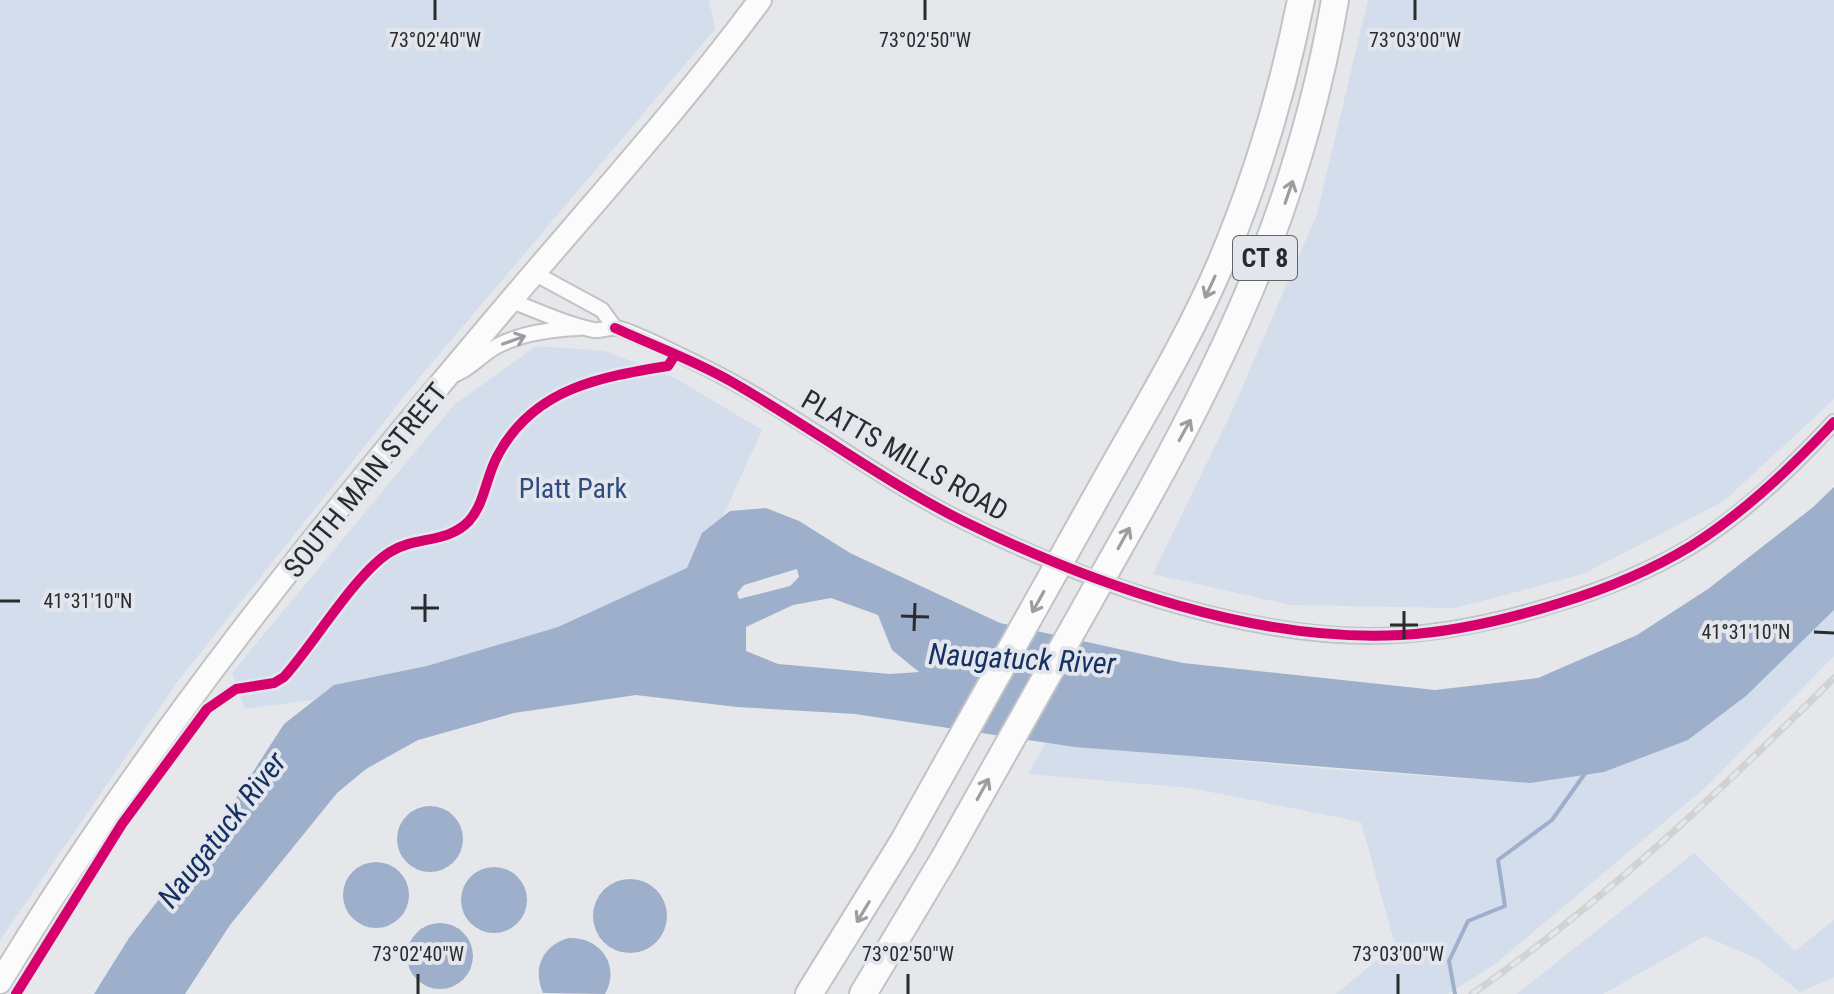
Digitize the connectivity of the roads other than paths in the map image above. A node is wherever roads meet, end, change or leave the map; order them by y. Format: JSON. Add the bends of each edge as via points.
{"nodes":[{"id":1,"x":760,"y":0,"type":"edge"},
{"id":2,"x":1287,"y":0,"type":"edge"},
{"id":3,"x":1301,"y":0,"type":"edge"},
{"id":4,"x":1335,"y":0,"type":"edge"},
{"id":5,"x":1238,"y":220,"type":"junction"},
{"id":6,"x":534,"y":273,"type":"junction"},
{"id":7,"x":511,"y":301,"type":"junction"},
{"id":8,"x":615,"y":328,"type":"junction"},
{"id":9,"x":589,"y":329,"type":"junction"},
{"id":10,"x":448,"y":377,"type":"junction"},
{"id":11,"x":1834,"y":422,"type":"edge"},
{"id":12,"x":0,"y":982,"type":"edge"},
{"id":13,"x":809,"y":994,"type":"edge"},
{"id":14,"x":863,"y":994,"type":"edge"}],
"edges":[{"from":1,"to":6,"type":"main road","name":"SOUTH MAIN STREET"},
{"from":2,"to":5,"type":"highway"},
{"from":3,"to":5,"type":"highway","number":"CT 8","via":[[1272,123]]},
{"from":14,"to":4,"type":"highway","number":"CT 8","one_way":true,"bridge":true,"via":[[1214,375],[1276,231],[1307,132]]},
{"from":5,"to":13,"type":"highway","number":"CT 8","one_way":true,"bridge":true,"via":[[1181,345],[902,844]]},
{"from":6,"to":7,"type":"main road","name":"SOUTH MAIN STREET"},
{"from":6,"to":8,"type":"street","name":"PLATTS MILLS ROAD","via":[[602,310]]},
{"from":7,"to":9,"type":"street","name":"PLATTS MILLS ROAD"},
{"from":7,"to":10,"type":"main road","name":"SOUTH MAIN STREET"},
{"from":8,"to":9,"type":"street","name":"PLATTS MILLS ROAD"},
{"from":8,"to":11,"type":"street","name":"PLATTS MILLS ROAD","via":[[728,380],[932,505],[1035,554],[1187,606],[1328,634],[1402,635],[1472,626],[1623,581],[1720,526]]},
{"from":10,"to":9,"type":"street","name":"PLATTS MILLS ROAD","one_way":true,"via":[[519,337]]},
{"from":10,"to":12,"type":"main road","name":"SOUTH MAIN STREET","via":[[144,759]]}]}
